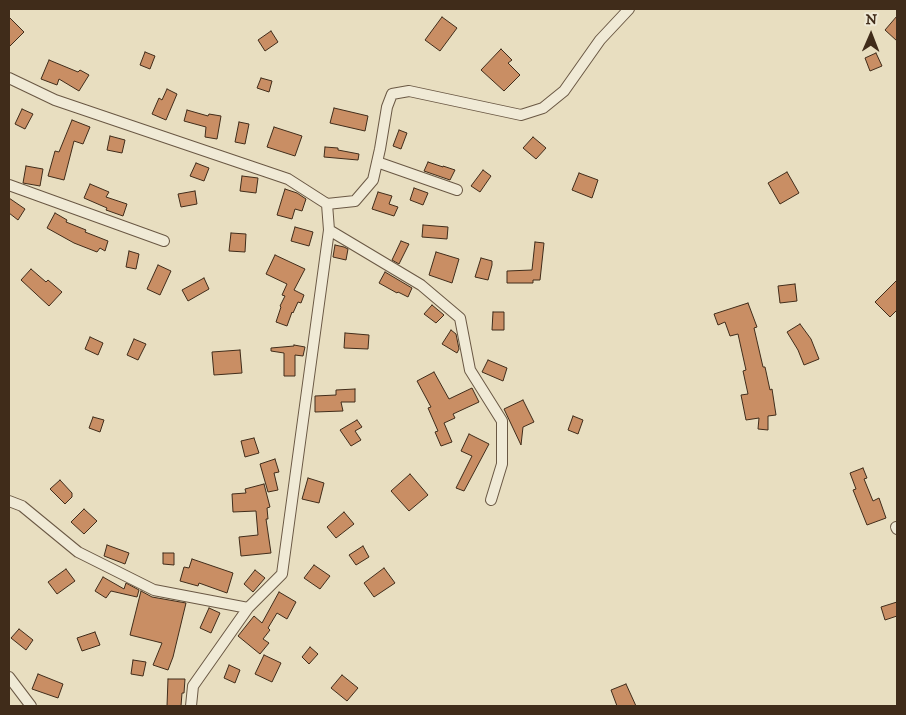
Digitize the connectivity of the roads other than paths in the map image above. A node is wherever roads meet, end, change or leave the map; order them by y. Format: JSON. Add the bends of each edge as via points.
{"nodes":[{"id":1,"x":629,"y":9,"type":"edge"},
{"id":2,"x":9,"y":78,"type":"edge"},
{"id":3,"x":377,"y":162,"type":"junction"},
{"id":4,"x":9,"y":185,"type":"edge"},
{"id":5,"x":456,"y":190,"type":"dead end"},
{"id":6,"x":326,"y":204,"type":"junction"},
{"id":7,"x":329,"y":230,"type":"junction"},
{"id":8,"x":164,"y":241,"type":"dead end"},
{"id":9,"x":491,"y":500,"type":"dead end"},
{"id":10,"x":9,"y":501,"type":"edge"},
{"id":11,"x":248,"y":608,"type":"junction"},
{"id":12,"x":9,"y":677,"type":"edge"},
{"id":13,"x":31,"y":706,"type":"edge"},
{"id":14,"x":191,"y":706,"type":"edge"}],
"edges":[{"from":1,"to":3,"type":"street","via":[[600,40],[564,91],[543,108],[521,115],[409,91],[392,94]]},
{"from":2,"to":6,"type":"street","via":[[55,100],[288,180]]},
{"from":3,"to":5,"type":"street"},
{"from":3,"to":6,"type":"street","via":[[373,180],[355,201]]},
{"from":4,"to":8,"type":"street"},
{"from":6,"to":7,"type":"street"},
{"from":7,"to":9,"type":"street","via":[[420,285],[460,318],[470,370],[502,421],[502,464]]},
{"from":7,"to":11,"type":"street","via":[[282,574]]},
{"from":10,"to":11,"type":"street","via":[[22,506],[78,552],[154,590]]},
{"from":11,"to":14,"type":"street","via":[[193,686]]},
{"from":12,"to":13,"type":"street"}]}
